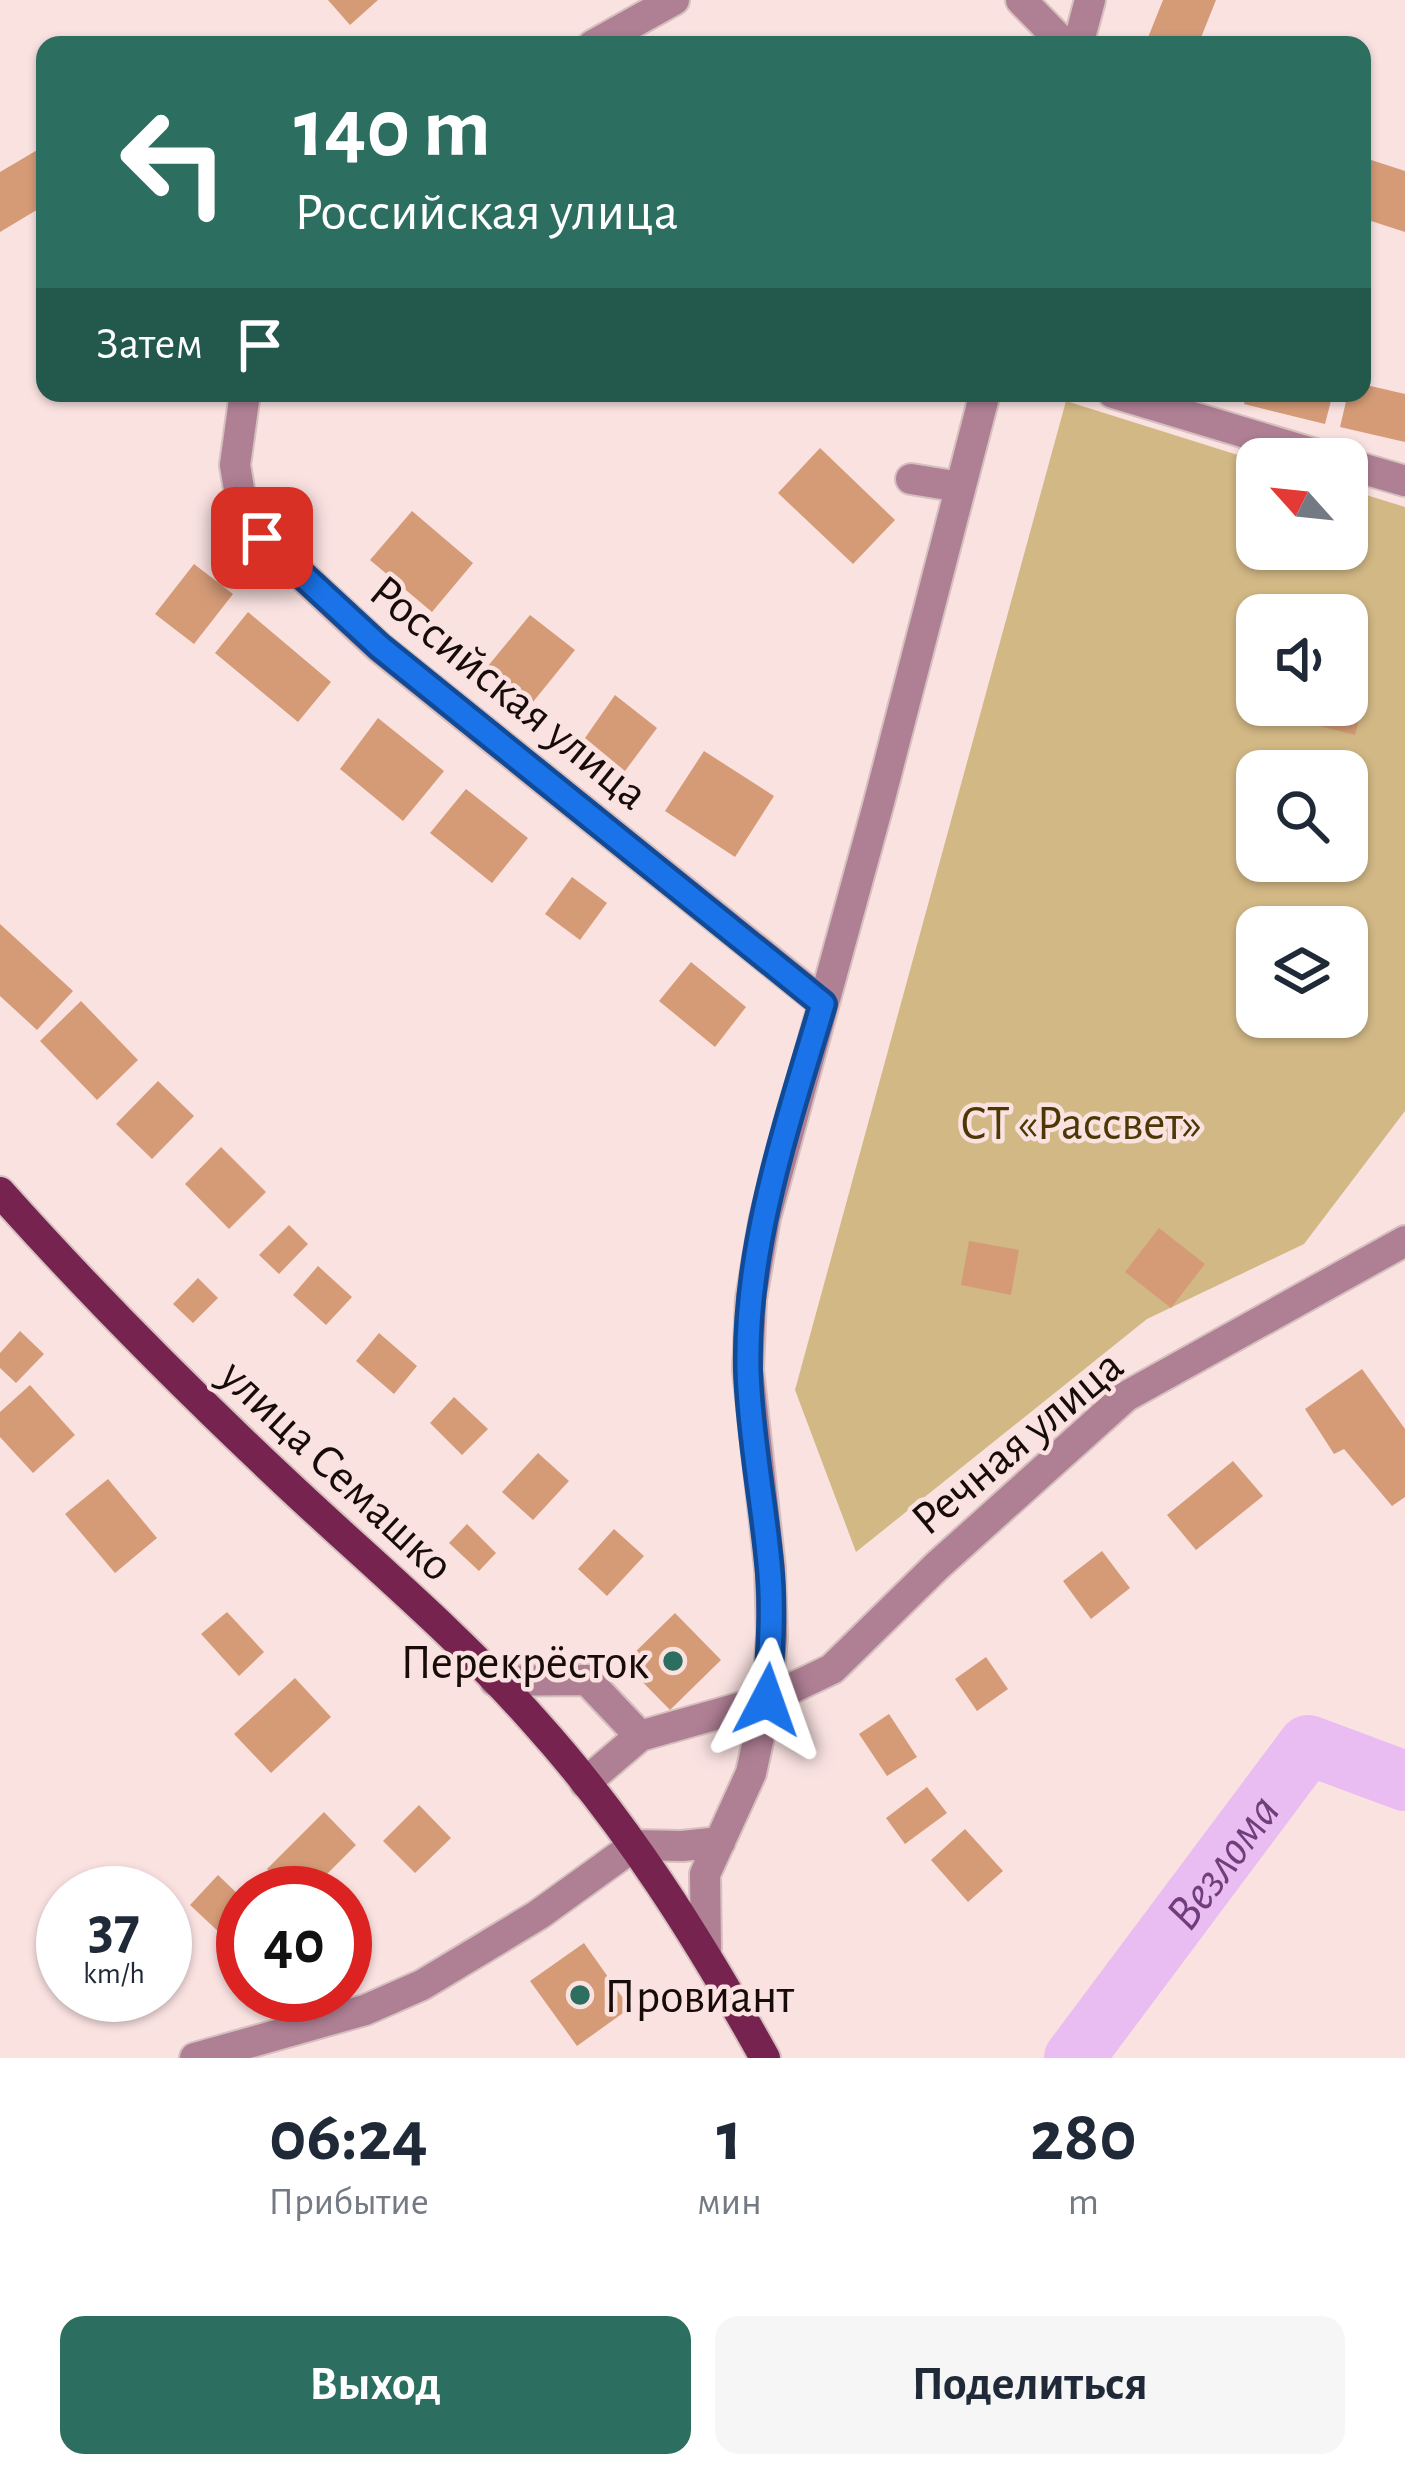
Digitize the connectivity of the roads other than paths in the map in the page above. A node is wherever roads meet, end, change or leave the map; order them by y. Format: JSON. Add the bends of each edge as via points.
{"nodes":[{"id":1,"x":1021,"y":0,"type":"edge"},
{"id":2,"x":1090,"y":0,"type":"edge"},
{"id":3,"x":663,"y":7,"type":"edge"},
{"id":4,"x":610,"y":36,"type":"edge"},
{"id":5,"x":1056,"y":36,"type":"edge"},
{"id":6,"x":1080,"y":36,"type":"edge"},
{"id":7,"x":244,"y":402,"type":"edge"},
{"id":8,"x":983,"y":402,"type":"edge"},
{"id":9,"x":1143,"y":402,"type":"edge"},
{"id":10,"x":1262,"y":438,"type":"edge"},
{"id":11,"x":1368,"y":470,"type":"edge"},
{"id":12,"x":910,"y":479,"type":"dead end"},
{"id":13,"x":1405,"y":481,"type":"edge"},
{"id":14,"x":960,"y":487,"type":"junction"},
{"id":15,"x":823,"y":1004,"type":"junction"},
{"id":16,"x":0,"y":1192,"type":"edge"},
{"id":17,"x":1405,"y":1241,"type":"edge"},
{"id":18,"x":495,"y":1682,"type":"junction"},
{"id":19,"x":767,"y":1700,"type":"junction"},
{"id":20,"x":640,"y":1736,"type":"junction"},
{"id":21,"x":585,"y":1783,"type":"junction"},
{"id":22,"x":720,"y":1842,"type":"junction"},
{"id":23,"x":635,"y":1845,"type":"junction"},
{"id":24,"x":706,"y":1951,"type":"junction"},
{"id":25,"x":194,"y":2058,"type":"edge"},
{"id":26,"x":765,"y":2058,"type":"edge"}],
"edges":[{"from":1,"to":5,"type":"street"},
{"from":2,"to":6,"type":"street"},
{"from":3,"to":4,"type":"street"},
{"from":7,"to":15,"type":"street","name":"Российская улица","via":[[235,465],[262,538],[380,647]]},
{"from":8,"to":14,"type":"street"},
{"from":9,"to":10,"type":"street"},
{"from":11,"to":13,"type":"street"},
{"from":12,"to":14,"type":"street"},
{"from":14,"to":15,"type":"street"},
{"from":15,"to":19,"type":"street","via":[[751,1299],[748,1370],[770,1568]]},
{"from":16,"to":18,"type":"main road","name":"улица Семашко","via":[[172,1375]]},
{"from":17,"to":19,"type":"street","name":"Речная улица","via":[[1125,1397],[832,1670]]},
{"from":18,"to":20,"type":"street","via":[[587,1681]]},
{"from":18,"to":21,"type":"main road","name":"улица Семашко"},
{"from":19,"to":20,"type":"street","name":"Речная улица"},
{"from":19,"to":22,"type":"street","via":[[751,1773]]},
{"from":20,"to":21,"type":"street"},
{"from":21,"to":23,"type":"main road","name":"улица Семашко"},
{"from":22,"to":23,"type":"street"},
{"from":22,"to":24,"type":"street","via":[[706,1874]]},
{"from":23,"to":24,"type":"main road","name":"улица Семашко"},
{"from":23,"to":25,"type":"street","via":[[422,1985],[365,2010]]},
{"from":24,"to":26,"type":"main road","name":"улица Семашко"}]}
